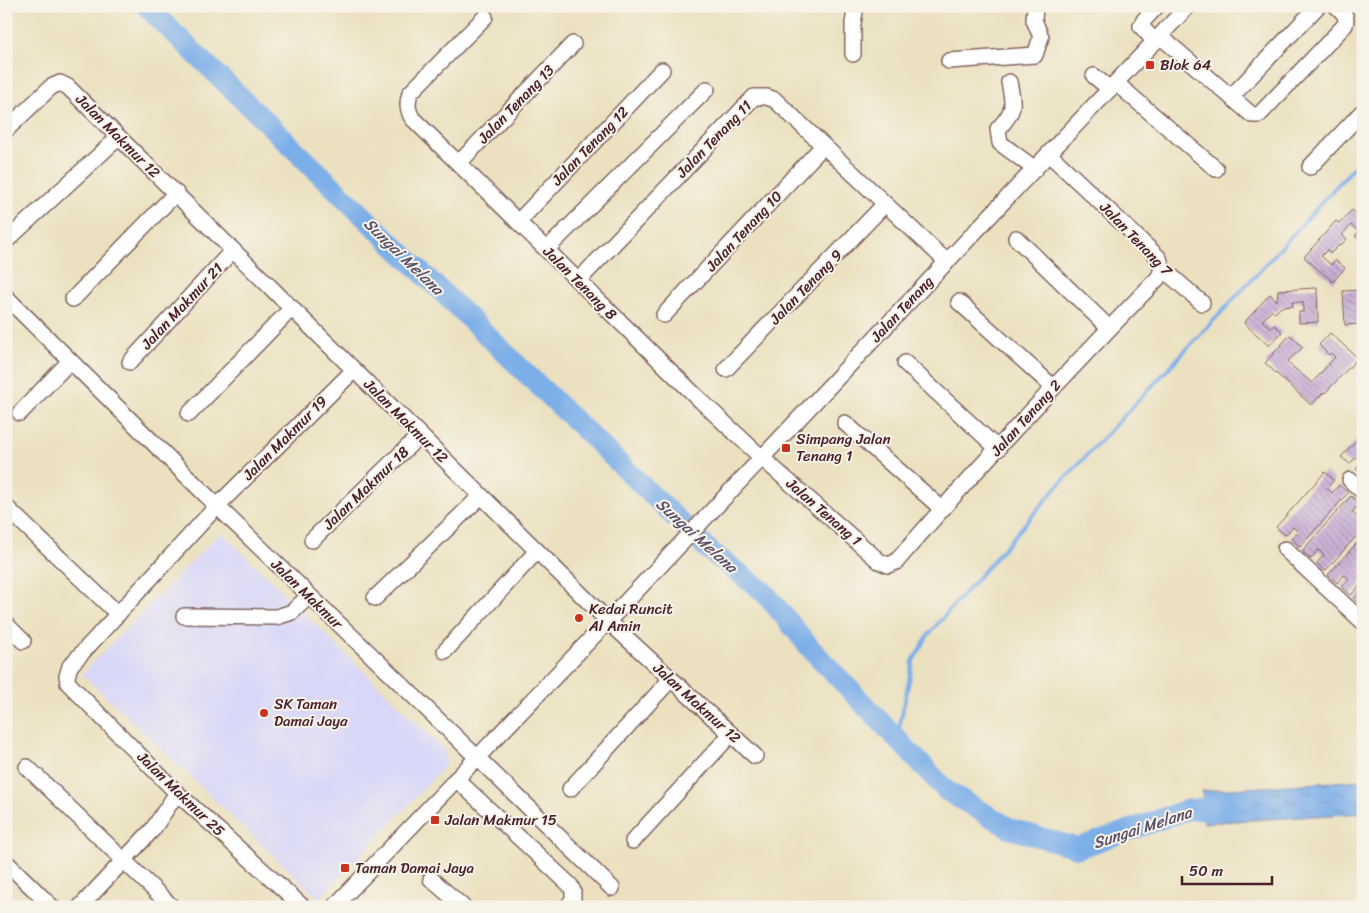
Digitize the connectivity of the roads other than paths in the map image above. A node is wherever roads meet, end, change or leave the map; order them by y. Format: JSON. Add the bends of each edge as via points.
{"nodes":[{"id":1,"x":856,"y":6,"type":"edge"},
{"id":2,"x":1035,"y":6,"type":"edge"},
{"id":3,"x":1157,"y":6,"type":"edge"},
{"id":4,"x":1188,"y":6,"type":"edge"},
{"id":5,"x":1318,"y":6,"type":"edge"},
{"id":6,"x":1336,"y":6,"type":"edge"},
{"id":7,"x":485,"y":17,"type":"dead end"},
{"id":8,"x":1158,"y":39,"type":"junction"},
{"id":9,"x":572,"y":44,"type":"dead end"},
{"id":10,"x":853,"y":54,"type":"dead end"},
{"id":11,"x":949,"y":60,"type":"dead end"},
{"id":12,"x":662,"y":70,"type":"dead end"},
{"id":13,"x":1094,"y":76,"type":"dead end"},
{"id":14,"x":1009,"y":82,"type":"dead end"},
{"id":15,"x":1113,"y":86,"type":"junction"},
{"id":16,"x":707,"y":89,"type":"dead end"},
{"id":17,"x":1232,"y":97,"type":"junction"},
{"id":18,"x":1363,"y":112,"type":"edge"},
{"id":19,"x":6,"y":130,"type":"edge"},
{"id":20,"x":119,"y":137,"type":"junction"},
{"id":21,"x":823,"y":146,"type":"junction"},
{"id":22,"x":1049,"y":154,"type":"junction"},
{"id":23,"x":459,"y":163,"type":"junction"},
{"id":24,"x":1310,"y":167,"type":"dead end"},
{"id":25,"x":1035,"y":169,"type":"junction"},
{"id":26,"x":1216,"y":169,"type":"dead end"},
{"id":27,"x":176,"y":193,"type":"junction"},
{"id":28,"x":885,"y":204,"type":"junction"},
{"id":29,"x":518,"y":222,"type":"junction"},
{"id":30,"x":1016,"y":238,"type":"dead end"},
{"id":31,"x":6,"y":240,"type":"edge"},
{"id":32,"x":547,"y":249,"type":"junction"},
{"id":33,"x":233,"y":250,"type":"junction"},
{"id":34,"x":947,"y":262,"type":"junction"},
{"id":35,"x":1162,"y":268,"type":"junction"},
{"id":36,"x":579,"y":280,"type":"junction"},
{"id":37,"x":6,"y":297,"type":"edge"},
{"id":38,"x":73,"y":298,"type":"dead end"},
{"id":39,"x":960,"y":302,"type":"dead end"},
{"id":40,"x":1202,"y":303,"type":"dead end"},
{"id":41,"x":292,"y":308,"type":"junction"},
{"id":42,"x":664,"y":315,"type":"dead end"},
{"id":43,"x":1109,"y":328,"type":"junction"},
{"id":44,"x":70,"y":361,"type":"junction"},
{"id":45,"x":130,"y":362,"type":"dead end"},
{"id":46,"x":905,"y":364,"type":"dead end"},
{"id":47,"x":354,"y":370,"type":"junction"},
{"id":48,"x":726,"y":370,"type":"dead end"},
{"id":49,"x":1053,"y":387,"type":"junction"},
{"id":50,"x":20,"y":412,"type":"dead end"},
{"id":51,"x":190,"y":414,"type":"dead end"},
{"id":52,"x":844,"y":423,"type":"dead end"},
{"id":53,"x":420,"y":435,"type":"junction"},
{"id":54,"x":998,"y":449,"type":"junction"},
{"id":55,"x":757,"y":463,"type":"junction"},
{"id":56,"x":1350,"y":480,"type":"dead end"},
{"id":57,"x":1363,"y":492,"type":"edge"},
{"id":58,"x":481,"y":496,"type":"junction"},
{"id":59,"x":216,"y":506,"type":"junction"},
{"id":60,"x":6,"y":507,"type":"edge"},
{"id":61,"x":942,"y":509,"type":"junction"},
{"id":62,"x":312,"y":540,"type":"dead end"},
{"id":63,"x":1285,"y":549,"type":"dead end"},
{"id":64,"x":537,"y":551,"type":"junction"},
{"id":65,"x":888,"y":565,"type":"joint"},
{"id":66,"x":309,"y":596,"type":"junction"},
{"id":67,"x":375,"y":598,"type":"dead end"},
{"id":68,"x":118,"y":614,"type":"junction"},
{"id":69,"x":184,"y":616,"type":"dead end"},
{"id":70,"x":612,"y":617,"type":"junction"},
{"id":71,"x":1363,"y":622,"type":"edge"},
{"id":72,"x":6,"y":624,"type":"edge"},
{"id":73,"x":23,"y":640,"type":"dead end"},
{"id":74,"x":445,"y":651,"type":"dead end"},
{"id":75,"x":67,"y":676,"type":"joint"},
{"id":76,"x":671,"y":679,"type":"junction"},
{"id":77,"x":731,"y":734,"type":"junction"},
{"id":78,"x":755,"y":756,"type":"dead end"},
{"id":79,"x":476,"y":757,"type":"junction"},
{"id":80,"x":27,"y":767,"type":"dead end"},
{"id":81,"x":456,"y":779,"type":"junction"},
{"id":82,"x":570,"y":788,"type":"dead end"},
{"id":83,"x":177,"y":793,"type":"junction"},
{"id":84,"x":633,"y":841,"type":"dead end"},
{"id":85,"x":124,"y":859,"type":"junction"},
{"id":86,"x":6,"y":862,"type":"edge"},
{"id":87,"x":431,"y":879,"type":"dead end"},
{"id":88,"x":612,"y":888,"type":"dead end"},
{"id":89,"x":52,"y":907,"type":"edge"},
{"id":90,"x":80,"y":907,"type":"edge"},
{"id":91,"x":172,"y":907,"type":"edge"},
{"id":92,"x":304,"y":907,"type":"edge"},
{"id":93,"x":334,"y":907,"type":"edge"},
{"id":94,"x":463,"y":907,"type":"edge"},
{"id":95,"x":567,"y":907,"type":"edge"}],
"edges":[{"from":1,"to":10,"type":"street"},
{"from":2,"to":11,"type":"street","via":[[1034,20],[1041,37],[1035,55]]},
{"from":3,"to":8,"type":"street","via":[[1140,26]]},
{"from":4,"to":8,"type":"street","name":"Jalan Tenang"},
{"from":5,"to":17,"type":"street"},
{"from":6,"to":17,"type":"street","via":[[1344,13],[1344,26],[1260,115],[1252,115]]},
{"from":7,"to":23,"type":"street","name":"Jalan Tenang 8","via":[[410,93],[407,102],[412,118]]},
{"from":8,"to":15,"type":"street","name":"Jalan Tenang"},
{"from":8,"to":17,"type":"street"},
{"from":9,"to":23,"type":"street","name":"Jalan Tenang 13"},
{"from":12,"to":29,"type":"street","name":"Jalan Tenang 12"},
{"from":13,"to":15,"type":"street"},
{"from":14,"to":25,"type":"street","via":[[1014,103],[1009,118],[998,130],[1000,143]]},
{"from":15,"to":22,"type":"street","name":"Jalan Tenang"},
{"from":15,"to":26,"type":"street"},
{"from":16,"to":32,"type":"street"},
{"from":18,"to":24,"type":"street"},
{"from":19,"to":20,"type":"street","name":"Jalan Makmur 12","via":[[51,87],[60,83]]},
{"from":20,"to":27,"type":"street","name":"Jalan Makmur 12"},
{"from":20,"to":31,"type":"street"},
{"from":21,"to":28,"type":"street","name":"Jalan Tenang 11"},
{"from":21,"to":36,"type":"street","name":"Jalan Tenang 11","via":[[775,100],[754,97]]},
{"from":21,"to":42,"type":"street","name":"Jalan Tenang 10"},
{"from":22,"to":25,"type":"street","name":"Jalan Tenang"},
{"from":22,"to":35,"type":"street","name":"Jalan Tenang 7","via":[[1159,258]]},
{"from":23,"to":29,"type":"street","name":"Jalan Tenang 8"},
{"from":25,"to":34,"type":"street","name":"Jalan Tenang"},
{"from":27,"to":33,"type":"street","name":"Jalan Makmur 12"},
{"from":27,"to":38,"type":"street"},
{"from":28,"to":34,"type":"street","name":"Jalan Tenang 11"},
{"from":28,"to":48,"type":"street","name":"Jalan Tenang 9"},
{"from":29,"to":32,"type":"street","name":"Jalan Tenang 8"},
{"from":30,"to":43,"type":"street"},
{"from":32,"to":36,"type":"street","name":"Jalan Tenang 8"},
{"from":33,"to":41,"type":"street","name":"Jalan Makmur 12"},
{"from":33,"to":45,"type":"street","name":"Jalan Makmur 21"},
{"from":34,"to":55,"type":"street","name":"Jalan Tenang"},
{"from":35,"to":40,"type":"street","name":"Jalan Tenang 7"},
{"from":35,"to":43,"type":"street","name":"Jalan Tenang 2","via":[[1159,277]]},
{"from":36,"to":55,"type":"street","name":"Jalan Tenang 8"},
{"from":37,"to":44,"type":"street","name":"Jalan Makmur"},
{"from":39,"to":49,"type":"street"},
{"from":41,"to":47,"type":"street","name":"Jalan Makmur 12"},
{"from":41,"to":51,"type":"street"},
{"from":43,"to":49,"type":"street","name":"Jalan Tenang 2"},
{"from":44,"to":50,"type":"street"},
{"from":44,"to":59,"type":"street","name":"Jalan Makmur"},
{"from":46,"to":54,"type":"street"},
{"from":47,"to":53,"type":"street","name":"Jalan Makmur 12"},
{"from":47,"to":59,"type":"street","name":"Jalan Makmur 19"},
{"from":49,"to":54,"type":"street","name":"Jalan Tenang 2"},
{"from":52,"to":61,"type":"street"},
{"from":53,"to":58,"type":"street","name":"Jalan Makmur 12"},
{"from":53,"to":62,"type":"street","name":"Jalan Makmur 18"},
{"from":54,"to":61,"type":"street","name":"Jalan Tenang 2"},
{"from":55,"to":65,"type":"street","name":"Jalan Tenang 1"},
{"from":55,"to":70,"type":"street","name":"Jalan Tenang"},
{"from":56,"to":57,"type":"street"},
{"from":58,"to":64,"type":"street","name":"Jalan Makmur 12"},
{"from":58,"to":67,"type":"street"},
{"from":59,"to":66,"type":"street","name":"Jalan Makmur"},
{"from":59,"to":68,"type":"street","name":"Jalan Makmur 19"},
{"from":60,"to":68,"type":"street"},
{"from":61,"to":65,"type":"street","name":"Jalan Tenang 2","via":[[896,562]]},
{"from":63,"to":71,"type":"street"},
{"from":64,"to":70,"type":"street","name":"Jalan Makmur 12"},
{"from":64,"to":74,"type":"street"},
{"from":66,"to":69,"type":"street","via":[[292,612],[277,617]]},
{"from":66,"to":79,"type":"street","name":"Jalan Makmur"},
{"from":68,"to":75,"type":"street","name":"Jalan Makmur 19","via":[[70,666]]},
{"from":70,"to":76,"type":"street","name":"Jalan Makmur 12"},
{"from":70,"to":79,"type":"street"},
{"from":72,"to":73,"type":"street"},
{"from":75,"to":83,"type":"street","name":"Jalan Makmur 25","via":[[68,683]]},
{"from":76,"to":77,"type":"street","name":"Jalan Makmur 12"},
{"from":76,"to":82,"type":"street"},
{"from":77,"to":78,"type":"street","name":"Jalan Makmur 12"},
{"from":77,"to":84,"type":"street"},
{"from":79,"to":81,"type":"street"},
{"from":79,"to":88,"type":"street","name":"Jalan Makmur"},
{"from":80,"to":85,"type":"street"},
{"from":81,"to":93,"type":"street"},
{"from":81,"to":95,"type":"street","via":[[570,885],[573,900]]},
{"from":83,"to":85,"type":"street","via":[[153,829]]},
{"from":83,"to":92,"type":"street","name":"Jalan Makmur 25"},
{"from":85,"to":90,"type":"street"},
{"from":85,"to":91,"type":"street"},
{"from":86,"to":89,"type":"street"},
{"from":87,"to":94,"type":"street"}]}
